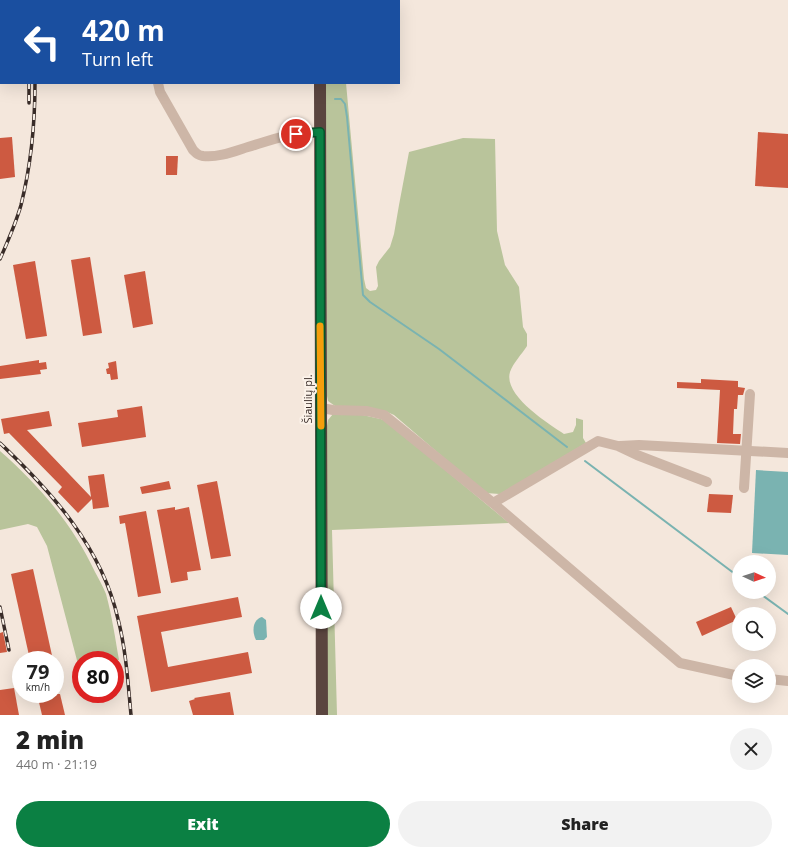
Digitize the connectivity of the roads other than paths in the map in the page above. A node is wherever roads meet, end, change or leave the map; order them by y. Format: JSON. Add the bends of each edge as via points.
{"nodes":[{"id":1,"x":158,"y":84,"type":"edge"},
{"id":2,"x":320,"y":84,"type":"edge"},
{"id":3,"x":320,"y":132,"type":"junction"},
{"id":4,"x":750,"y":394,"type":"dead end"},
{"id":5,"x":321,"y":408,"type":"junction"},
{"id":6,"x":618,"y":446,"type":"junction"},
{"id":7,"x":746,"y":451,"type":"junction"},
{"id":8,"x":788,"y":453,"type":"edge"},
{"id":9,"x":707,"y":482,"type":"dead end"},
{"id":10,"x":744,"y":488,"type":"dead end"},
{"id":11,"x":493,"y":503,"type":"junction"},
{"id":12,"x":732,"y":674,"type":"edge"},
{"id":13,"x":776,"y":680,"type":"edge"},
{"id":14,"x":788,"y":681,"type":"edge"},
{"id":15,"x":322,"y":715,"type":"edge"}],
"edges":[{"from":1,"to":3,"type":"street","via":[[160,92],[198,155],[205,157],[227,154],[288,135]]},
{"from":2,"to":3,"type":"highway","name":"Šiaulių pl."},
{"from":3,"to":5,"type":"highway","name":"Šiaulių pl."},
{"from":4,"to":7,"type":"street"},
{"from":5,"to":11,"type":"street","via":[[367,411],[384,416]]},
{"from":5,"to":15,"type":"highway","name":"Šiaulių pl."},
{"from":6,"to":7,"type":"street"},
{"from":6,"to":9,"type":"street"},
{"from":6,"to":11,"type":"street","via":[[598,441]]},
{"from":7,"to":8,"type":"street"},
{"from":7,"to":10,"type":"street"},
{"from":11,"to":12,"type":"street","via":[[680,663]]},
{"from":13,"to":14,"type":"street"}]}
